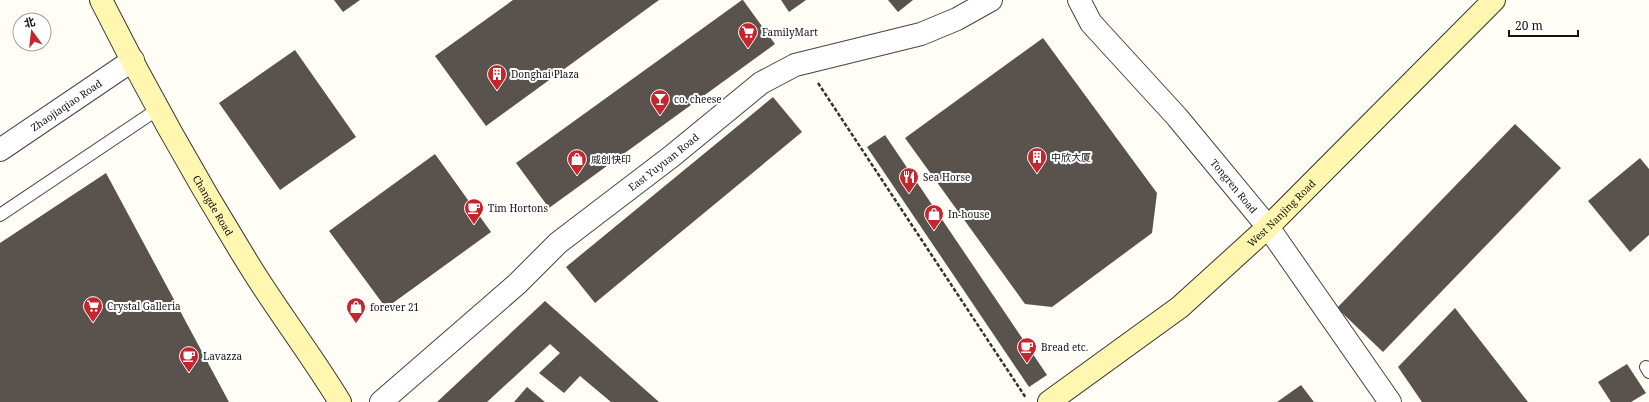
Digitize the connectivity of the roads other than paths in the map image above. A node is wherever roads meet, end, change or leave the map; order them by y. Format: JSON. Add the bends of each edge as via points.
{"nodes":[{"id":1,"x":101,"y":0,"type":"edge"},
{"id":2,"x":991,"y":0,"type":"edge"},
{"id":3,"x":1079,"y":0,"type":"edge"},
{"id":4,"x":1494,"y":0,"type":"edge"},
{"id":5,"x":133,"y":60,"type":"junction"},
{"id":6,"x":158,"y":109,"type":"junction"},
{"id":7,"x":0,"y":150,"type":"edge"},
{"id":8,"x":0,"y":215,"type":"edge"},
{"id":9,"x":1268,"y":227,"type":"junction"},
{"id":10,"x":340,"y":402,"type":"edge"},
{"id":11,"x":381,"y":402,"type":"edge"},
{"id":12,"x":1049,"y":402,"type":"edge"},
{"id":13,"x":1390,"y":402,"type":"edge"}],
"edges":[{"from":1,"to":5,"type":"main road","name":"Changde Road"},
{"from":2,"to":11,"type":"street","name":"East Yuyuan Road","via":[[957,19],[921,34],[795,65],[761,83],[672,156],[558,243],[517,284]]},
{"from":3,"to":9,"type":"street","name":"Tongren Road","via":[[1092,23],[1178,117]]},
{"from":4,"to":9,"type":"main road","name":"West Nanjing Road"},
{"from":5,"to":6,"type":"main road","name":"Changde Road"},
{"from":5,"to":7,"type":"street","name":"Zhaojiaqiao Road"},
{"from":6,"to":8,"type":"lane"},
{"from":6,"to":10,"type":"main road","name":"Changde Road","via":[[251,269]]},
{"from":9,"to":12,"type":"main road","name":"West Nanjing Road","via":[[1180,307]]},
{"from":9,"to":13,"type":"street","name":"Tongren Road"}]}
